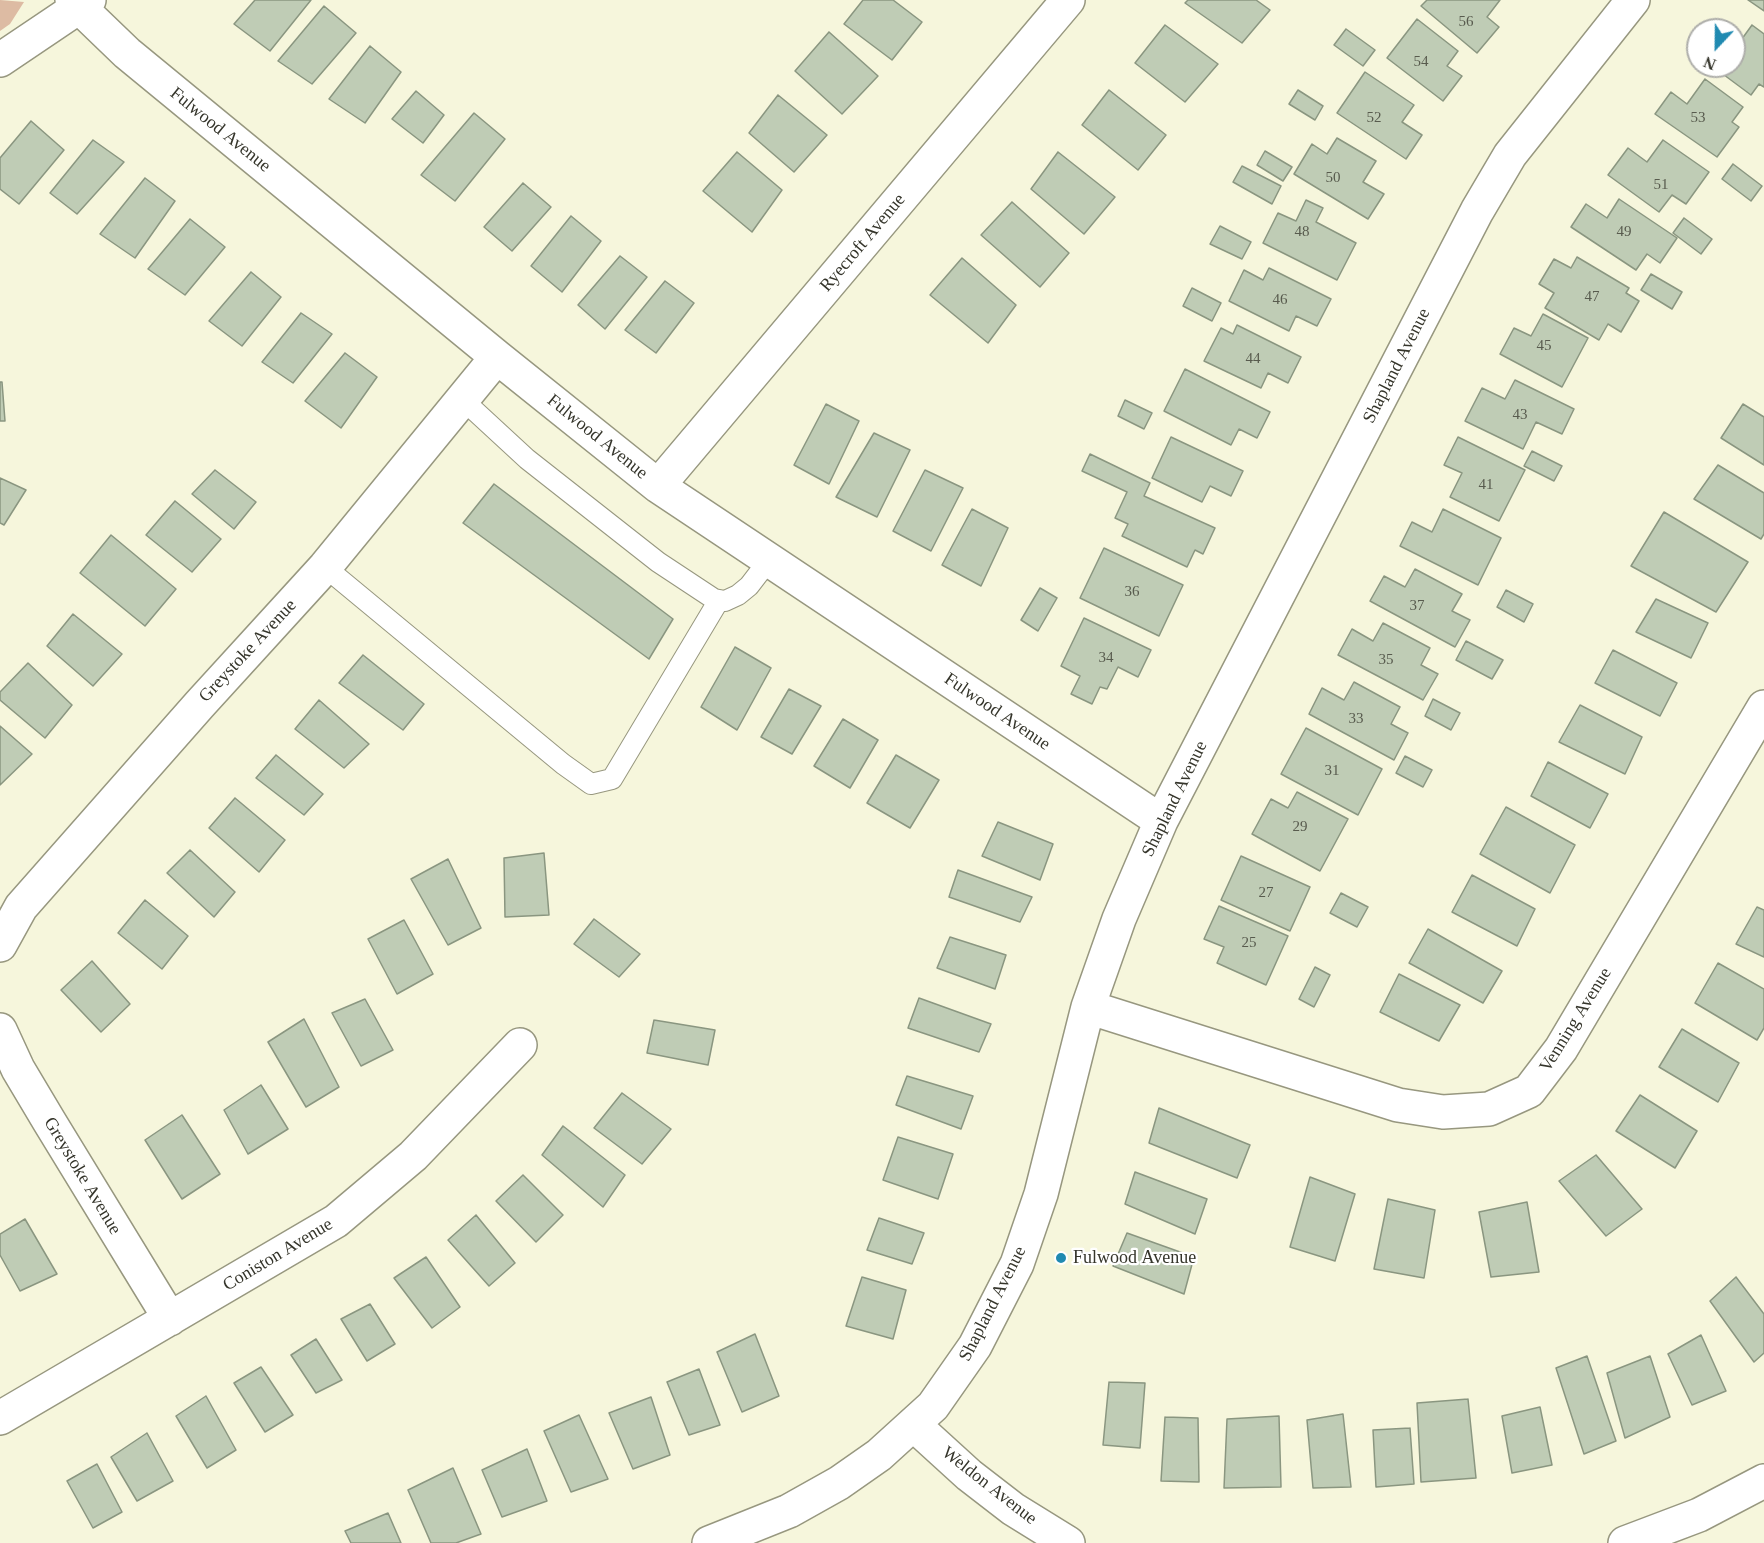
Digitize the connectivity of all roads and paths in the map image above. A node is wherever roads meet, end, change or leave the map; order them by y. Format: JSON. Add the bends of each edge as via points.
{"nodes":[{"id":1,"x":1068,"y":0,"type":"edge"},
{"id":2,"x":1633,"y":0,"type":"edge"},
{"id":3,"x":80,"y":2,"type":"edge"},
{"id":4,"x":0,"y":60,"type":"edge"},
{"id":5,"x":497,"y":357,"type":"junction"},
{"id":6,"x":462,"y":399,"type":"junction"},
{"id":7,"x":658,"y":486,"type":"junction"},
{"id":8,"x":769,"y":560,"type":"junction"},
{"id":9,"x":325,"y":567,"type":"junction"},
{"id":10,"x":719,"y":600,"type":"junction"},
{"id":11,"x":1764,"y":707,"type":"edge"},
{"id":12,"x":1161,"y":821,"type":"junction"},
{"id":13,"x":0,"y":945,"type":"edge"},
{"id":14,"x":1088,"y":1007,"type":"junction"},
{"id":15,"x":0,"y":1030,"type":"edge"},
{"id":16,"x":520,"y":1045,"type":"dead end"},
{"id":17,"x":170,"y":1319,"type":"junction"},
{"id":18,"x":0,"y":1418,"type":"edge"},
{"id":19,"x":914,"y":1424,"type":"junction"},
{"id":20,"x":1764,"y":1481,"type":"edge"},
{"id":21,"x":709,"y":1543,"type":"edge"},
{"id":22,"x":1068,"y":1543,"type":"edge"},
{"id":23,"x":1625,"y":1543,"type":"edge"}],
"edges":[{"from":1,"to":7,"type":"street","name":"Ryecroft Avenue"},
{"from":2,"to":12,"type":"street","name":"Shapland Avenue","via":[[1510,155],[1468,227]]},
{"from":3,"to":4,"type":"street"},
{"from":3,"to":5,"type":"street","name":"Fulwood Avenue","via":[[127,53]]},
{"from":5,"to":6,"type":"street","name":"Greystoke Avenue"},
{"from":5,"to":7,"type":"street","name":"Fulwood Avenue"},
{"from":6,"to":9,"type":"street","name":"Greystoke Avenue"},
{"from":6,"to":10,"type":"lane","via":[[527,459],[658,562]]},
{"from":7,"to":8,"type":"street","name":"Fulwood Avenue"},
{"from":8,"to":10,"type":"lane","via":[[738,595]]},
{"from":8,"to":12,"type":"street","name":"Fulwood Avenue"},
{"from":9,"to":10,"type":"lane","via":[[591,784],[612,779]]},
{"from":9,"to":13,"type":"street","name":"Greystoke Avenue","via":[[21,907]]},
{"from":11,"to":14,"type":"street","name":"Venning Avenue","via":[[1561,1049],[1529,1091],[1489,1109],[1443,1112],[1398,1105]]},
{"from":12,"to":14,"type":"street","name":"Shapland Avenue","via":[[1119,919]]},
{"from":14,"to":19,"type":"street","name":"Shapland Avenue","via":[[1041,1194],[1017,1264],[975,1346],[948,1387]]},
{"from":15,"to":17,"type":"street","name":"Greystoke Avenue","via":[[48,1121]]},
{"from":16,"to":17,"type":"street","name":"Coniston Avenue","via":[[413,1156],[336,1221]]},
{"from":17,"to":18,"type":"street","name":"Coniston Avenue"},
{"from":19,"to":21,"type":"street","name":"Shapland Avenue","via":[[839,1483],[789,1510]]},
{"from":19,"to":22,"type":"street","name":"Weldon Avenue","via":[[969,1475],[1013,1509]]},
{"from":20,"to":23,"type":"street","via":[[1699,1515]]}]}
